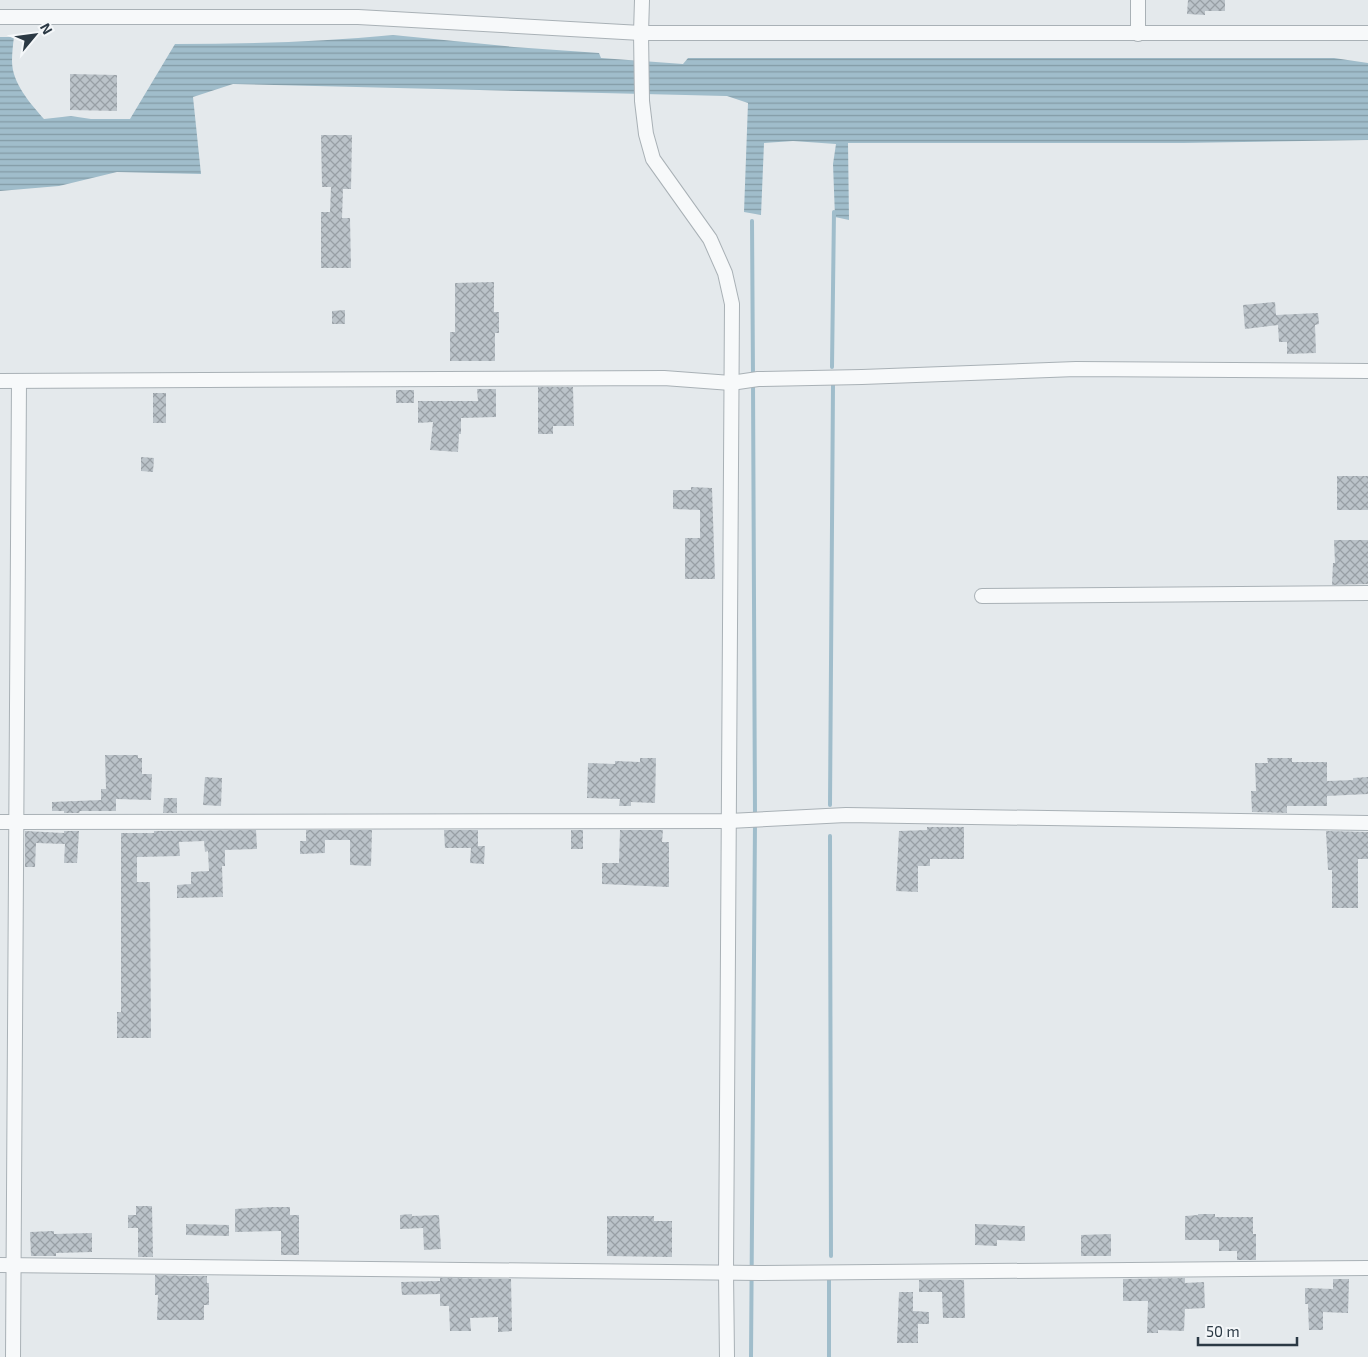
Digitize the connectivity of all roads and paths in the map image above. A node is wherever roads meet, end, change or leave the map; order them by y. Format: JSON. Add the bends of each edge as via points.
{"nodes":[{"id":1,"x":1138,"y":0,"type":"edge"},
{"id":2,"x":642,"y":1,"type":"edge"},
{"id":3,"x":0,"y":16,"type":"edge"},
{"id":4,"x":1368,"y":33,"type":"edge"},
{"id":5,"x":641,"y":34,"type":"junction"},
{"id":6,"x":1138,"y":34,"type":"junction"},
{"id":7,"x":1368,"y":370,"type":"edge"},
{"id":8,"x":0,"y":381,"type":"edge"},
{"id":9,"x":19,"y":381,"type":"junction"},
{"id":10,"x":731,"y":383,"type":"junction"},
{"id":11,"x":1368,"y":593,"type":"edge"},
{"id":12,"x":982,"y":596,"type":"dead end"},
{"id":13,"x":729,"y":821,"type":"junction"},
{"id":14,"x":0,"y":822,"type":"edge"},
{"id":15,"x":16,"y":822,"type":"junction"},
{"id":16,"x":1368,"y":823,"type":"edge"},
{"id":17,"x":6,"y":1265,"type":"edge"},
{"id":18,"x":1368,"y":1268,"type":"edge"},
{"id":19,"x":731,"y":1272,"type":"junction"},
{"id":20,"x":13,"y":1357,"type":"edge"},
{"id":21,"x":727,"y":1357,"type":"edge"}],
"edges":[{"from":1,"to":6,"type":"street"},
{"from":2,"to":5,"type":"street"},
{"from":3,"to":5,"type":"street","via":[[358,17]]},
{"from":4,"to":6,"type":"street"},
{"from":5,"to":6,"type":"street"},
{"from":5,"to":10,"type":"street","via":[[642,101],[653,159],[710,239],[725,273],[732,304]]},
{"from":7,"to":10,"type":"street","via":[[1076,369],[758,379]]},
{"from":8,"to":9,"type":"street"},
{"from":9,"to":10,"type":"street","via":[[664,378]]},
{"from":9,"to":15,"type":"street"},
{"from":10,"to":13,"type":"street"},
{"from":11,"to":12,"type":"street"},
{"from":13,"to":15,"type":"street"},
{"from":13,"to":16,"type":"street","via":[[846,815]]},
{"from":13,"to":19,"type":"street"},
{"from":14,"to":15,"type":"street"},
{"from":15,"to":17,"type":"street"},
{"from":17,"to":19,"type":"street"},
{"from":17,"to":20,"type":"street"},
{"from":18,"to":19,"type":"street"},
{"from":19,"to":21,"type":"street"}]}
